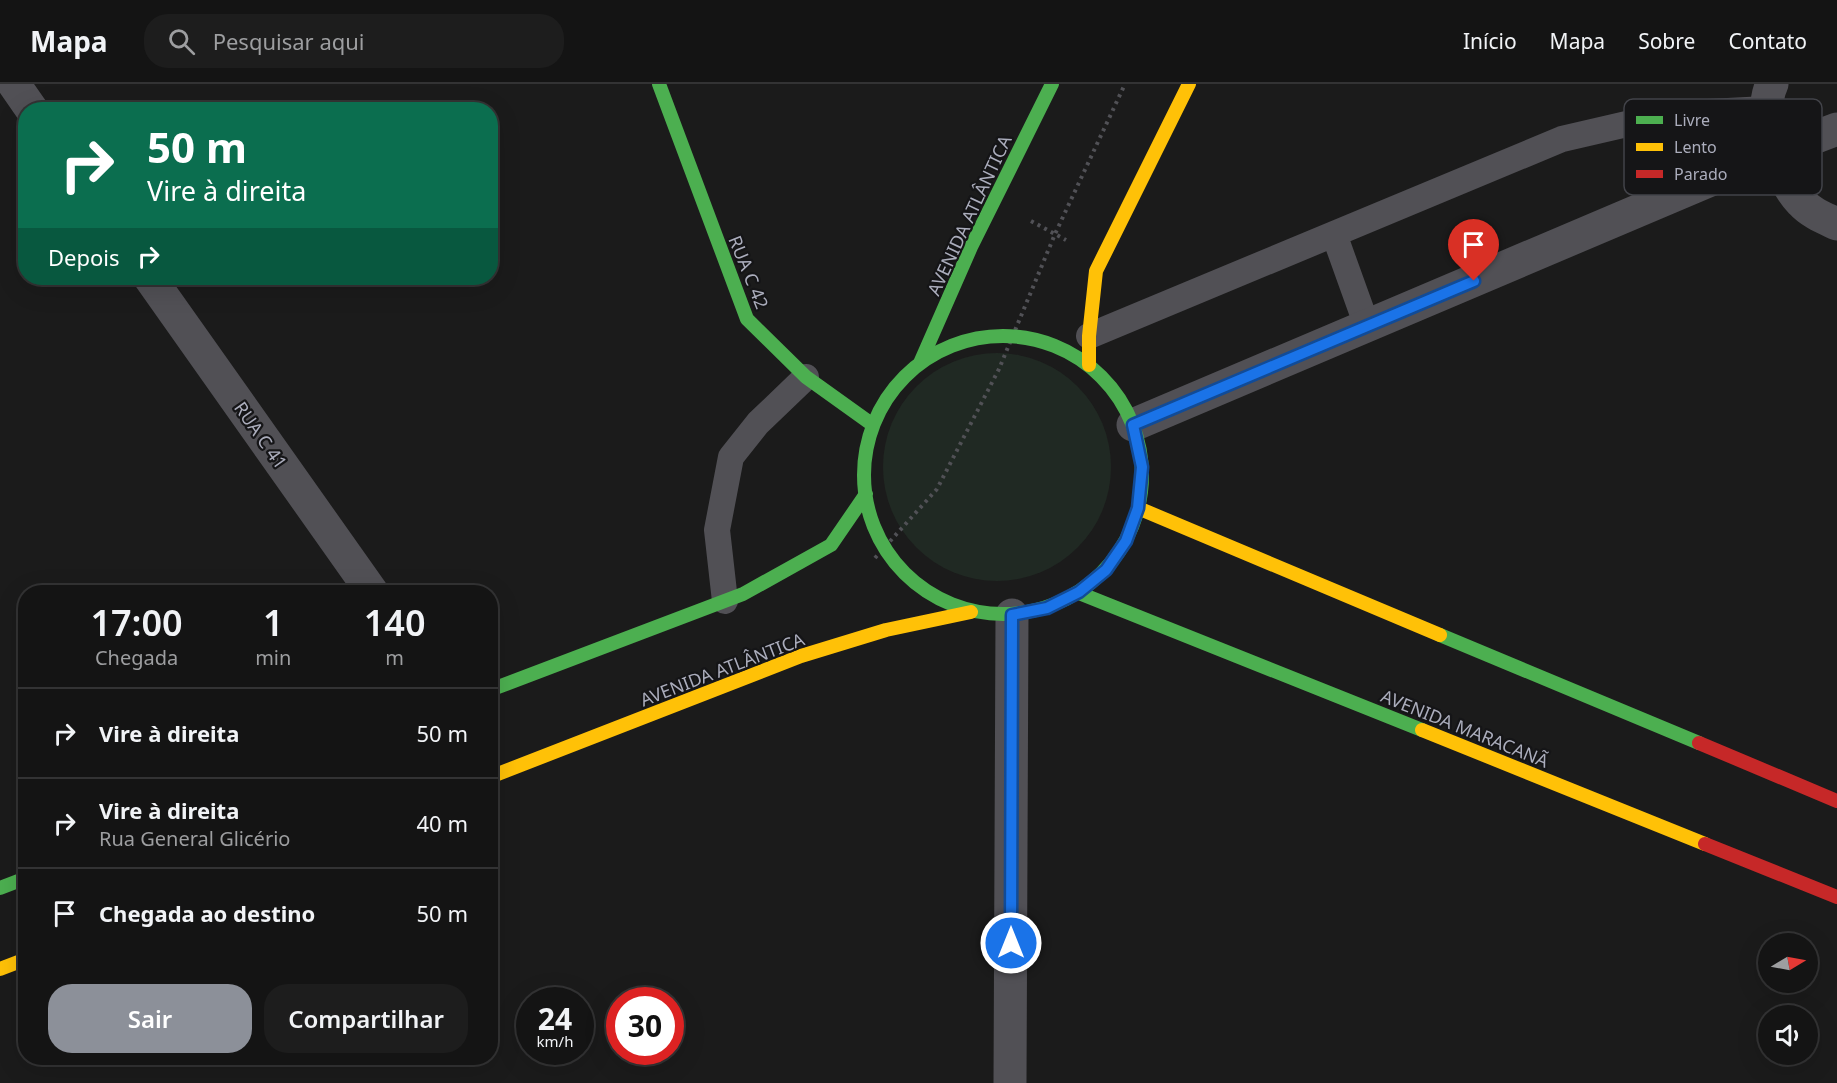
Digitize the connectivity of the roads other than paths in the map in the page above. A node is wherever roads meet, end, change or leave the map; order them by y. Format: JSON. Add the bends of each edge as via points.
{"nodes":[{"id":1,"x":14,"y":84,"type":"edge"},
{"id":2,"x":659,"y":84,"type":"edge"},
{"id":3,"x":1052,"y":84,"type":"edge"},
{"id":4,"x":1189,"y":84,"type":"edge"},
{"id":5,"x":1769,"y":96,"type":"edge"},
{"id":6,"x":1752,"y":99,"type":"edge"},
{"id":7,"x":26,"y":102,"type":"edge"},
{"id":8,"x":1624,"y":125,"type":"edge"},
{"id":9,"x":1837,"y":129,"type":"edge"},
{"id":10,"x":1822,"y":135,"type":"edge"},
{"id":11,"x":1675,"y":195,"type":"edge"},
{"id":12,"x":1796,"y":195,"type":"edge"},
{"id":13,"x":1837,"y":224,"type":"edge"},
{"id":14,"x":1334,"y":234,"type":"junction"},
{"id":15,"x":155,"y":285,"type":"edge"},
{"id":16,"x":1367,"y":326,"type":"junction"},
{"id":17,"x":1089,"y":336,"type":"junction"},
{"id":18,"x":920,"y":363,"type":"junction"},
{"id":19,"x":1089,"y":365,"type":"junction"},
{"id":20,"x":806,"y":377,"type":"junction"},
{"id":21,"x":873,"y":425,"type":"junction"},
{"id":22,"x":1133,"y":425,"type":"junction"},
{"id":23,"x":866,"y":494,"type":"junction"},
{"id":24,"x":1138,"y":508,"type":"junction"},
{"id":25,"x":367,"y":585,"type":"edge"},
{"id":26,"x":1079,"y":592,"type":"junction"},
{"id":27,"x":725,"y":601,"type":"junction"},
{"id":28,"x":971,"y":612,"type":"junction"},
{"id":29,"x":1012,"y":615,"type":"junction"},
{"id":30,"x":498,"y":687,"type":"edge"},
{"id":31,"x":498,"y":774,"type":"edge"},
{"id":32,"x":1837,"y":801,"type":"edge"},
{"id":33,"x":18,"y":881,"type":"edge"},
{"id":34,"x":0,"y":888,"type":"edge"},
{"id":35,"x":1837,"y":897,"type":"edge"},
{"id":36,"x":18,"y":962,"type":"edge"},
{"id":37,"x":0,"y":969,"type":"edge"},
{"id":38,"x":1010,"y":1083,"type":"edge"}],
"edges":[{"from":1,"to":7,"type":"street"},
{"from":2,"to":20,"type":"main road","name":"RUA C 42","via":[[747,319]]},
{"from":3,"to":18,"type":"main road","name":"AVENIDA ATLÂNTICA","via":[[971,246]]},
{"from":4,"to":17,"type":"main road","via":[[1096,271]]},
{"from":5,"to":6,"type":"lane"},
{"from":8,"to":14,"type":"lane","via":[[1562,139]]},
{"from":9,"to":10,"type":"street"},
{"from":11,"to":16,"type":"street"},
{"from":12,"to":13,"type":"street","via":[[1819,216]]},
{"from":14,"to":16,"type":"lane"},
{"from":14,"to":17,"type":"lane"},
{"from":15,"to":25,"type":"street","name":"RUA C 41"},
{"from":16,"to":22,"type":"street"},
{"from":17,"to":19,"type":"main road"},
{"from":18,"to":19,"type":"main road","via":[[960,342],[1005,335],[1049,344]]},
{"from":18,"to":21,"type":"main road","via":[[893,390]]},
{"from":19,"to":22,"type":"main road","via":[[1115,392]]},
{"from":20,"to":21,"type":"main road","name":"RUA C 42"},
{"from":20,"to":27,"type":"lane","via":[[758,423],[731,457],[717,530]]},
{"from":21,"to":23,"type":"main road","via":[[865,459]]},
{"from":22,"to":24,"type":"main road","via":[[1142,467]]},
{"from":23,"to":27,"type":"main road","via":[[831,544]]},
{"from":23,"to":28,"type":"main road","via":[[878,534],[900,569],[933,596]]},
{"from":24,"to":26,"type":"main road","via":[[1126,541],[1106,570]]},
{"from":24,"to":32,"type":"main road"},
{"from":26,"to":29,"type":"main road","via":[[1047,608]]},
{"from":26,"to":35,"type":"main road","name":"AVENIDA MARACANÃ"},
{"from":27,"to":30,"type":"main road"},
{"from":28,"to":29,"type":"main road"},
{"from":28,"to":31,"type":"main road","name":"AVENIDA ATLÂNTICA","via":[[886,630],[801,656]]},
{"from":29,"to":38,"type":"street"},
{"from":33,"to":34,"type":"main road"},
{"from":36,"to":37,"type":"main road"}]}
